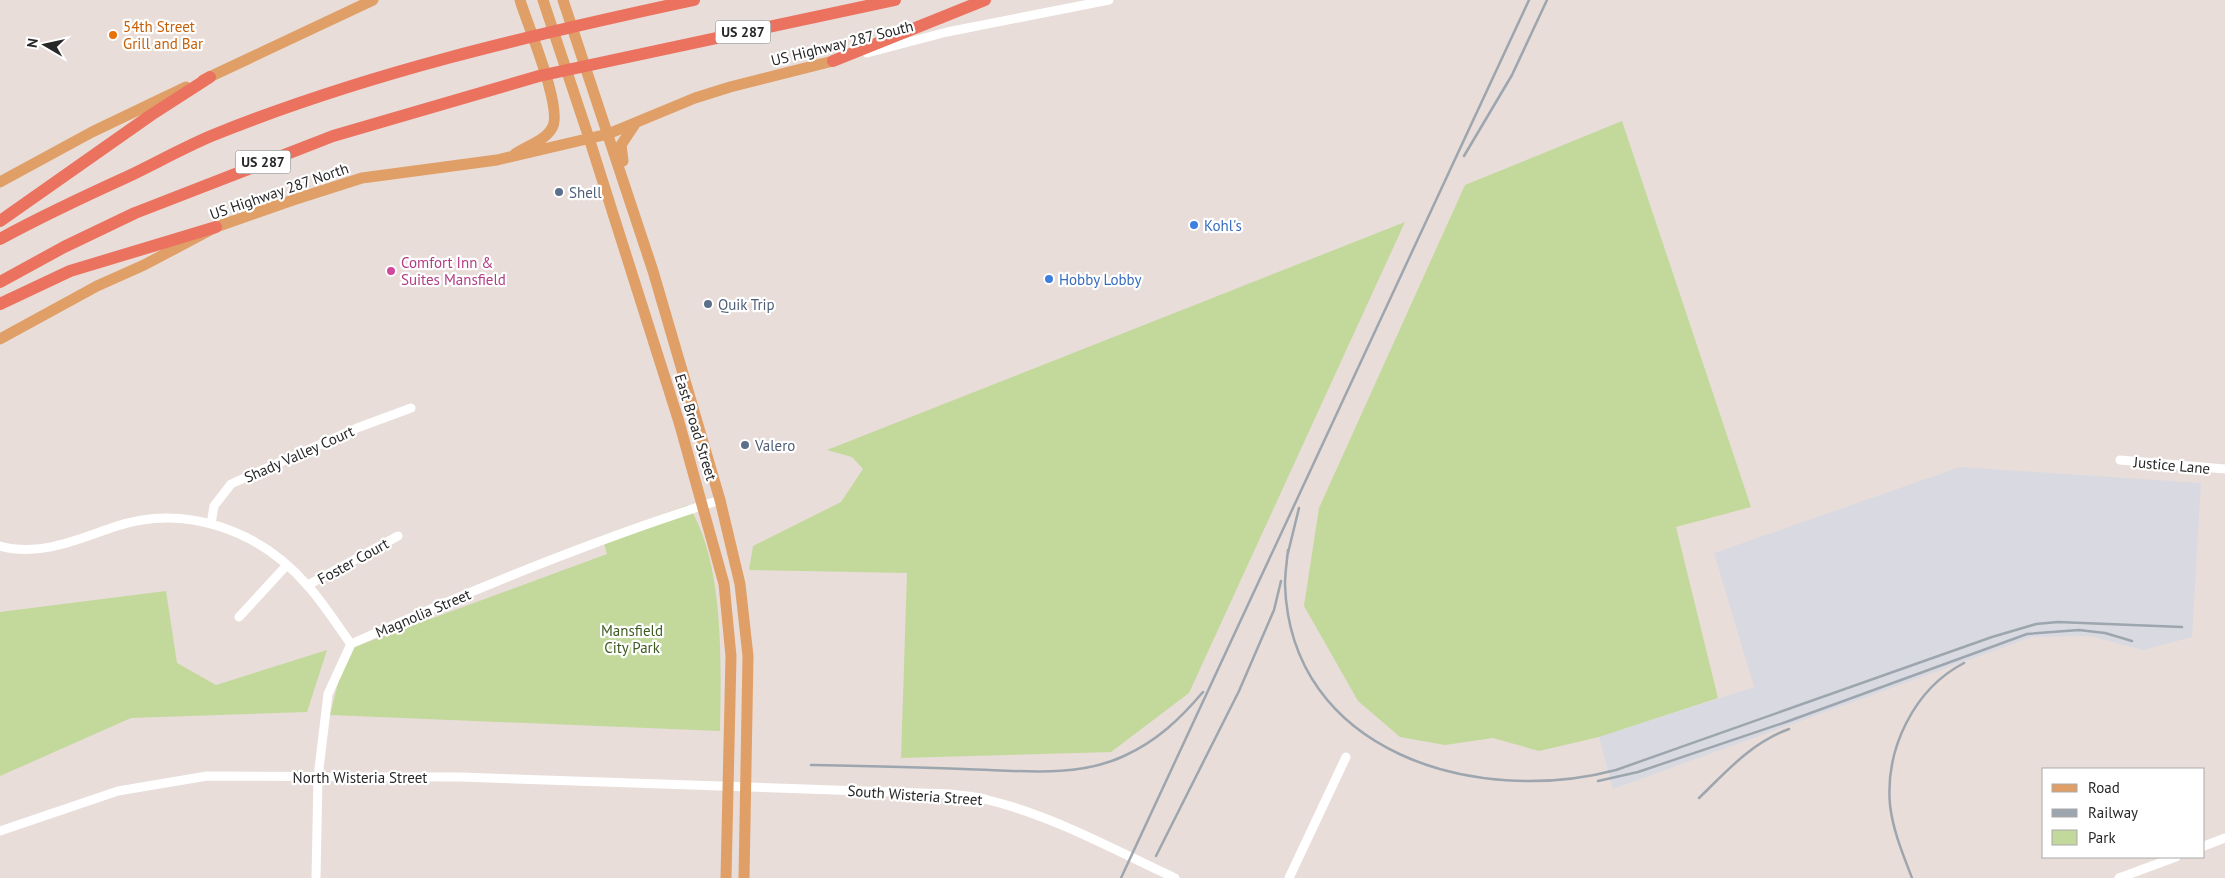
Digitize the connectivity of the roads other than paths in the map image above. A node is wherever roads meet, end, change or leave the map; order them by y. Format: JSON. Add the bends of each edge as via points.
{"nodes":[{"id":1,"x":374,"y":0,"type":"edge"},
{"id":2,"x":520,"y":0,"type":"edge"},
{"id":3,"x":563,"y":0,"type":"edge"},
{"id":4,"x":694,"y":0,"type":"edge"},
{"id":5,"x":895,"y":0,"type":"edge"},
{"id":6,"x":984,"y":0,"type":"edge"},
{"id":7,"x":1109,"y":0,"type":"edge"},
{"id":8,"x":543,"y":1,"type":"edge"},
{"id":9,"x":833,"y":62,"type":"junction"},
{"id":10,"x":210,"y":77,"type":"junction"},
{"id":11,"x":636,"y":122,"type":"junction"},
{"id":12,"x":608,"y":134,"type":"junction"},
{"id":13,"x":590,"y":138,"type":"junction"},
{"id":14,"x":510,"y":157,"type":"junction"},
{"id":15,"x":624,"y":180,"type":"junction"},
{"id":16,"x":0,"y":182,"type":"edge"},
{"id":17,"x":0,"y":221,"type":"edge"},
{"id":18,"x":216,"y":227,"type":"junction"},
{"id":19,"x":0,"y":240,"type":"edge"},
{"id":20,"x":654,"y":271,"type":"junction"},
{"id":21,"x":634,"y":278,"type":"junction"},
{"id":22,"x":0,"y":282,"type":"edge"},
{"id":23,"x":0,"y":304,"type":"edge"},
{"id":24,"x":0,"y":338,"type":"edge"},
{"id":25,"x":411,"y":408,"type":"dead end"},
{"id":26,"x":695,"y":416,"type":"junction"},
{"id":27,"x":679,"y":422,"type":"junction"},
{"id":28,"x":2120,"y":460,"type":"dead end"},
{"id":29,"x":2225,"y":469,"type":"edge"},
{"id":30,"x":720,"y":500,"type":"junction"},
{"id":31,"x":704,"y":505,"type":"junction"},
{"id":32,"x":211,"y":524,"type":"junction"},
{"id":33,"x":398,"y":536,"type":"dead end"},
{"id":34,"x":0,"y":546,"type":"edge"},
{"id":35,"x":286,"y":566,"type":"junction"},
{"id":36,"x":724,"y":584,"type":"junction"},
{"id":37,"x":740,"y":584,"type":"junction"},
{"id":38,"x":308,"y":585,"type":"junction"},
{"id":39,"x":239,"y":617,"type":"dead end"},
{"id":40,"x":351,"y":644,"type":"junction"},
{"id":41,"x":731,"y":656,"type":"junction"},
{"id":42,"x":748,"y":656,"type":"junction"},
{"id":43,"x":1346,"y":757,"type":"dead end"},
{"id":44,"x":318,"y":778,"type":"junction"},
{"id":45,"x":728,"y":786,"type":"junction"},
{"id":46,"x":745,"y":787,"type":"junction"},
{"id":47,"x":0,"y":831,"type":"edge"},
{"id":48,"x":2225,"y":838,"type":"edge"},
{"id":49,"x":2205,"y":846,"type":"edge"},
{"id":50,"x":2173,"y":858,"type":"edge"},
{"id":51,"x":316,"y":878,"type":"edge"},
{"id":52,"x":726,"y":878,"type":"edge"},
{"id":53,"x":744,"y":878,"type":"edge"},
{"id":54,"x":1175,"y":878,"type":"edge"},
{"id":55,"x":1290,"y":878,"type":"edge"},
{"id":56,"x":2119,"y":878,"type":"edge"}],
"edges":[{"from":1,"to":10,"type":"main road"},
{"from":2,"to":14,"type":"main road","via":[[556,114],[546,135]]},
{"from":3,"to":12,"type":"main road","name":"East Broad Street"},
{"from":4,"to":19,"type":"highway","number":"US 287","via":[[525,38],[409,69],[284,109],[209,137]]},
{"from":5,"to":22,"type":"highway","number":"US 287","via":[[539,76],[333,136],[135,213]]},
{"from":6,"to":9,"type":"highway"},
{"from":7,"to":9,"type":"street","name":"US Highway 287 South","via":[[947,32]]},
{"from":8,"to":13,"type":"main road","name":"East Broad Street"},
{"from":9,"to":11,"type":"main road","name":"US Highway 287 South","via":[[730,87]]},
{"from":10,"to":16,"type":"main road","via":[[92,132]]},
{"from":10,"to":17,"type":"highway"},
{"from":11,"to":12,"type":"main road","name":"US Highway 287 South"},
{"from":11,"to":15,"type":"main road","via":[[621,145]]},
{"from":12,"to":13,"type":"main road","name":"US Highway 287 South"},
{"from":12,"to":15,"type":"main road","name":"East Broad Street"},
{"from":13,"to":14,"type":"main road","name":"US Highway 287 North"},
{"from":13,"to":21,"type":"main road","name":"East Broad Street"},
{"from":14,"to":18,"type":"main road","name":"US Highway 287 North","via":[[362,178]]},
{"from":15,"to":20,"type":"main road","name":"East Broad Street"},
{"from":18,"to":23,"type":"highway","via":[[70,271]]},
{"from":18,"to":24,"type":"main road","name":"US Highway 287 North"},
{"from":20,"to":21,"type":"main road"},
{"from":20,"to":26,"type":"main road","name":"East Broad Street"},
{"from":21,"to":27,"type":"main road","name":"East Broad Street"},
{"from":25,"to":32,"type":"street","name":"Shady Valley Court","via":[[357,428],[231,484],[214,506]]},
{"from":26,"to":27,"type":"main road"},
{"from":26,"to":30,"type":"main road","name":"East Broad Street"},
{"from":27,"to":31,"type":"main road","name":"East Broad Street"},
{"from":28,"to":29,"type":"street","name":"Justice Lane"},
{"from":30,"to":31,"type":"street","name":"Magnolia Street"},
{"from":30,"to":37,"type":"main road","name":"East Broad Street"},
{"from":31,"to":36,"type":"main road","name":"East Broad Street"},
{"from":31,"to":40,"type":"street","name":"Magnolia Street","via":[[489,586]]},
{"from":32,"to":34,"type":"street","via":[[172,517],[124,524],[36,551]]},
{"from":32,"to":35,"type":"street","via":[[250,538]]},
{"from":33,"to":38,"type":"street","name":"Foster Court"},
{"from":35,"to":38,"type":"street"},
{"from":35,"to":39,"type":"street"},
{"from":36,"to":37,"type":"main road"},
{"from":36,"to":41,"type":"main road","name":"East Broad Street"},
{"from":37,"to":42,"type":"main road","name":"East Broad Street"},
{"from":38,"to":40,"type":"street"},
{"from":40,"to":44,"type":"street","via":[[328,694]]},
{"from":41,"to":42,"type":"main road"},
{"from":41,"to":45,"type":"main road","name":"East Broad Street"},
{"from":42,"to":46,"type":"main road","name":"East Broad Street"},
{"from":43,"to":55,"type":"street"},
{"from":44,"to":45,"type":"street","name":"North Wisteria Street","via":[[460,777]]},
{"from":44,"to":47,"type":"street","name":"North Wisteria Street","via":[[208,776],[118,791]]},
{"from":44,"to":51,"type":"street"},
{"from":45,"to":46,"type":"street","name":"South Wisteria Street"},
{"from":45,"to":52,"type":"main road","name":"East Broad Street"},
{"from":46,"to":53,"type":"main road","name":"East Broad Street"},
{"from":46,"to":54,"type":"street","name":"South Wisteria Street","via":[[950,794],[986,799],[1062,826]]},
{"from":48,"to":49,"type":"street"},
{"from":50,"to":56,"type":"street"}]}
